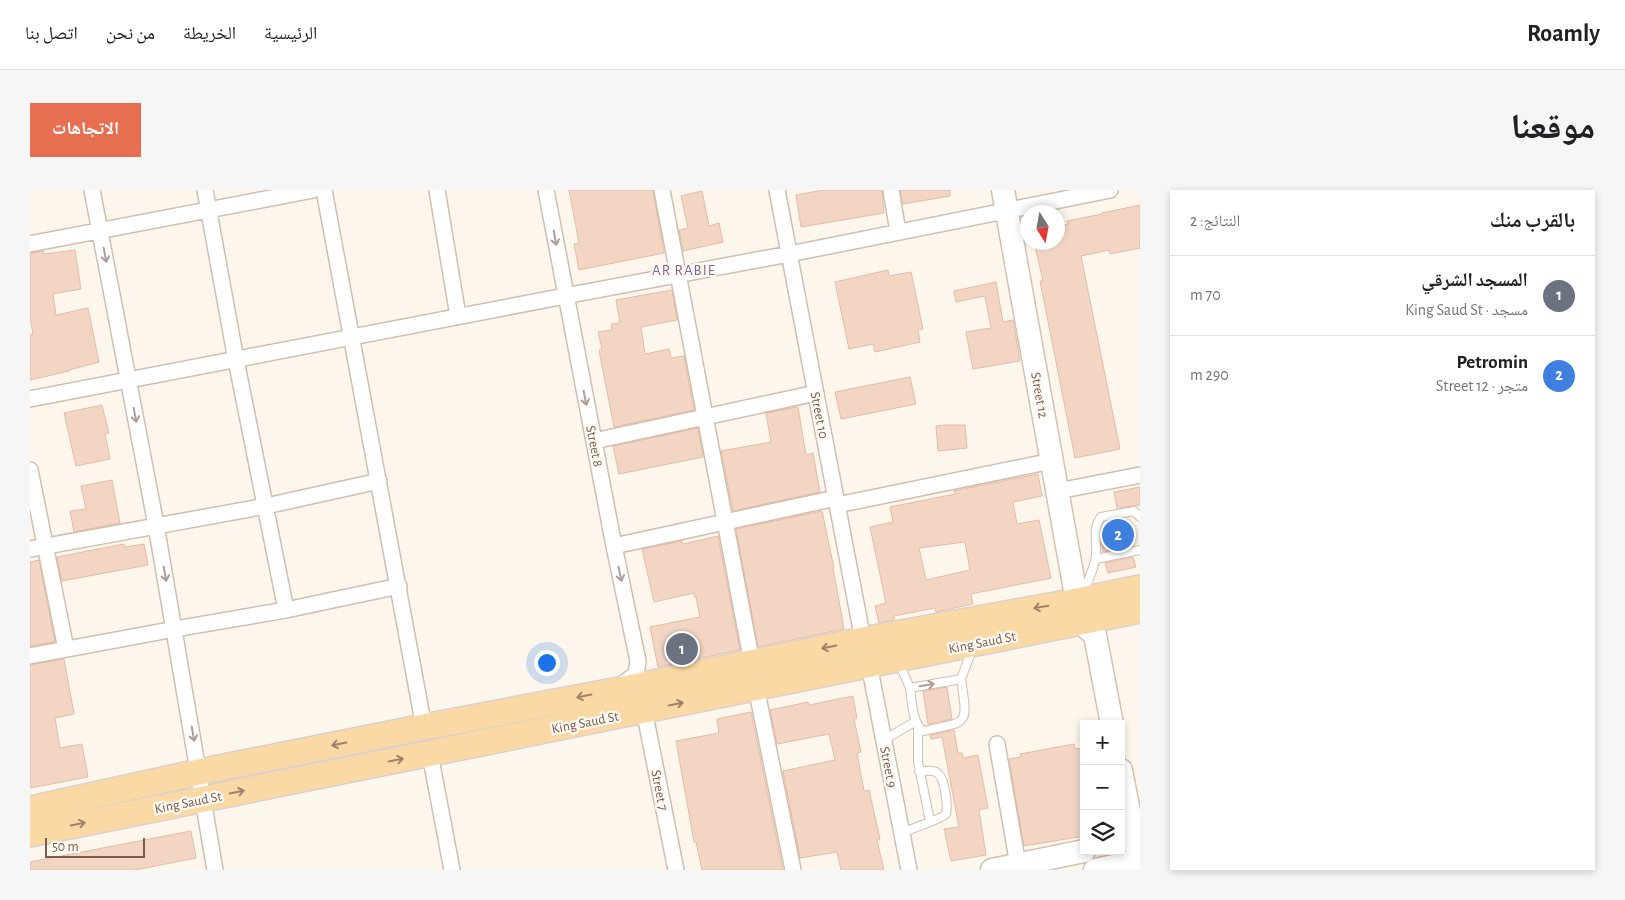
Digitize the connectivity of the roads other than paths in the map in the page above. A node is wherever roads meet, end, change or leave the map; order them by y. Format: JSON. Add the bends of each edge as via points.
{"nodes":[{"id":1,"x":92,"y":190,"type":"edge"},
{"id":2,"x":205,"y":190,"type":"edge"},
{"id":3,"x":313,"y":190,"type":"edge"},
{"id":4,"x":324,"y":190,"type":"edge"},
{"id":5,"x":437,"y":190,"type":"edge"},
{"id":6,"x":546,"y":190,"type":"edge"},
{"id":7,"x":662,"y":190,"type":"edge"},
{"id":8,"x":777,"y":190,"type":"edge"},
{"id":9,"x":891,"y":190,"type":"edge"},
{"id":10,"x":1110,"y":190,"type":"edge"},
{"id":11,"x":1005,"y":200,"type":"edge"},
{"id":12,"x":208,"y":210,"type":"junction"},
{"id":13,"x":100,"y":230,"type":"junction"},
{"id":14,"x":898,"y":232,"type":"junction"},
{"id":15,"x":30,"y":244,"type":"edge"},
{"id":16,"x":789,"y":254,"type":"junction"},
{"id":17,"x":678,"y":275,"type":"junction"},
{"id":18,"x":565,"y":296,"type":"junction"},
{"id":19,"x":458,"y":316,"type":"junction"},
{"id":20,"x":352,"y":337,"type":"junction"},
{"id":21,"x":236,"y":360,"type":"junction"},
{"id":22,"x":128,"y":381,"type":"junction"},
{"id":23,"x":816,"y":393,"type":"junction"},
{"id":24,"x":30,"y":399,"type":"edge"},
{"id":25,"x":705,"y":417,"type":"junction"},
{"id":26,"x":594,"y":441,"type":"junction"},
{"id":27,"x":1052,"y":461,"type":"junction"},
{"id":28,"x":30,"y":470,"type":"edge"},
{"id":29,"x":1140,"y":475,"type":"edge"},
{"id":30,"x":379,"y":481,"type":"junction"},
{"id":31,"x":1058,"y":491,"type":"junction"},
{"id":32,"x":836,"y":502,"type":"junction"},
{"id":33,"x":266,"y":506,"type":"junction"},
{"id":34,"x":1140,"y":517,"type":"edge"},
{"id":35,"x":724,"y":522,"type":"junction"},
{"id":36,"x":156,"y":525,"type":"junction"},
{"id":37,"x":614,"y":546,"type":"junction"},
{"id":38,"x":38,"y":548,"type":"edge"},
{"id":39,"x":1140,"y":550,"type":"edge"},
{"id":40,"x":1096,"y":559,"type":"junction"},
{"id":41,"x":399,"y":586,"type":"junction"},
{"id":42,"x":1140,"y":588,"type":"edge"},
{"id":43,"x":1080,"y":608,"type":"junction"},
{"id":44,"x":286,"y":610,"type":"junction"},
{"id":45,"x":1134,"y":614,"type":"edge"},
{"id":46,"x":175,"y":629,"type":"junction"},
{"id":47,"x":864,"y":640,"type":"junction"},
{"id":48,"x":975,"y":644,"type":"junction"},
{"id":49,"x":66,"y":649,"type":"junction"},
{"id":50,"x":30,"y":656,"type":"edge"},
{"id":51,"x":898,"y":658,"type":"junction"},
{"id":52,"x":752,"y":663,"type":"junction"},
{"id":53,"x":869,"y":664,"type":"junction"},
{"id":54,"x":961,"y":679,"type":"junction"},
{"id":55,"x":756,"y":687,"type":"junction"},
{"id":56,"x":910,"y":688,"type":"junction"},
{"id":57,"x":614,"y":691,"type":"junction"},
{"id":58,"x":644,"y":710,"type":"junction"},
{"id":59,"x":1111,"y":720,"type":"edge"},
{"id":60,"x":917,"y":724,"type":"junction"},
{"id":61,"x":424,"y":727,"type":"junction"},
{"id":62,"x":884,"y":740,"type":"junction"},
{"id":63,"x":997,"y":744,"type":"dead end"},
{"id":64,"x":430,"y":754,"type":"junction"},
{"id":65,"x":920,"y":771,"type":"junction"},
{"id":66,"x":199,"y":772,"type":"junction"},
{"id":67,"x":1125,"y":778,"type":"edge"},
{"id":68,"x":1133,"y":793,"type":"edge"},
{"id":69,"x":203,"y":799,"type":"junction"},
{"id":70,"x":30,"y":809,"type":"edge"},
{"id":71,"x":930,"y":821,"type":"junction"},
{"id":72,"x":902,"y":833,"type":"junction"},
{"id":73,"x":30,"y":834,"type":"edge"},
{"id":74,"x":1080,"y":852,"type":"edge"},
{"id":75,"x":1133,"y":853,"type":"edge"},
{"id":76,"x":1018,"y":865,"type":"junction"},
{"id":77,"x":215,"y":870,"type":"edge"},
{"id":78,"x":452,"y":870,"type":"edge"},
{"id":79,"x":676,"y":870,"type":"edge"},
{"id":80,"x":793,"y":870,"type":"edge"},
{"id":81,"x":909,"y":870,"type":"edge"},
{"id":82,"x":992,"y":870,"type":"edge"},
{"id":83,"x":1095,"y":870,"type":"edge"}],
"edges":[{"from":1,"to":13,"type":"street"},
{"from":2,"to":12,"type":"street"},
{"from":3,"to":12,"type":"street"},
{"from":4,"to":20,"type":"street"},
{"from":5,"to":19,"type":"street"},
{"from":6,"to":18,"type":"street","name":"Street 8","one_way":true},
{"from":7,"to":17,"type":"street"},
{"from":8,"to":16,"type":"street","name":"Street 10"},
{"from":9,"to":14,"type":"street"},
{"from":10,"to":11,"type":"street"},
{"from":11,"to":14,"type":"street"},
{"from":11,"to":27,"type":"street","name":"Street 12"},
{"from":12,"to":13,"type":"street"},
{"from":12,"to":21,"type":"street"},
{"from":13,"to":15,"type":"street"},
{"from":13,"to":22,"type":"street","one_way":true},
{"from":14,"to":16,"type":"street"},
{"from":16,"to":17,"type":"street"},
{"from":16,"to":23,"type":"street","name":"Street 10"},
{"from":17,"to":18,"type":"street"},
{"from":17,"to":25,"type":"street"},
{"from":18,"to":19,"type":"street"},
{"from":18,"to":26,"type":"street","name":"Street 8","one_way":true},
{"from":19,"to":20,"type":"street"},
{"from":20,"to":21,"type":"street"},
{"from":20,"to":30,"type":"street"},
{"from":21,"to":22,"type":"street"},
{"from":21,"to":33,"type":"street"},
{"from":22,"to":24,"type":"street"},
{"from":22,"to":36,"type":"street","one_way":true},
{"from":23,"to":25,"type":"street"},
{"from":23,"to":32,"type":"street","name":"Street 10"},
{"from":25,"to":26,"type":"street"},
{"from":25,"to":35,"type":"street"},
{"from":26,"to":37,"type":"street","name":"Street 8"},
{"from":27,"to":31,"type":"street","name":"Street 12"},
{"from":27,"to":32,"type":"street"},
{"from":28,"to":38,"type":"street"},
{"from":29,"to":31,"type":"street"},
{"from":30,"to":33,"type":"street"},
{"from":30,"to":41,"type":"street"},
{"from":31,"to":43,"type":"street","name":"Street 12"},
{"from":32,"to":35,"type":"street"},
{"from":32,"to":47,"type":"street","name":"Street 10"},
{"from":33,"to":36,"type":"street"},
{"from":33,"to":44,"type":"street"},
{"from":34,"to":40,"type":"lane","via":[[1134,511],[1100,517],[1096,523]]},
{"from":35,"to":37,"type":"street"},
{"from":35,"to":52,"type":"street"},
{"from":36,"to":38,"type":"street"},
{"from":36,"to":46,"type":"street","one_way":true},
{"from":37,"to":57,"type":"street","name":"Street 8","one_way":true,"via":[[638,661],[636,674]]},
{"from":38,"to":49,"type":"street"},
{"from":39,"to":40,"type":"lane"},
{"from":40,"to":43,"type":"lane"},
{"from":41,"to":44,"type":"street"},
{"from":41,"to":61,"type":"street"},
{"from":42,"to":43,"type":"main road","name":"King Saud St"},
{"from":43,"to":45,"type":"main road","name":"King Saud St"},
{"from":43,"to":47,"type":"main road","name":"King Saud St","one_way":true},
{"from":43,"to":48,"type":"main road","name":"King Saud St"},
{"from":43,"to":59,"type":"street","via":[[1095,636]]},
{"from":44,"to":46,"type":"street"},
{"from":46,"to":49,"type":"street"},
{"from":46,"to":66,"type":"street","one_way":true},
{"from":47,"to":52,"type":"main road","name":"King Saud St","one_way":true},
{"from":48,"to":51,"type":"main road","name":"King Saud St"},
{"from":48,"to":54,"type":"lane"},
{"from":49,"to":50,"type":"street"},
{"from":51,"to":53,"type":"main road","name":"King Saud St"},
{"from":51,"to":56,"type":"lane"},
{"from":52,"to":57,"type":"main road","name":"King Saud St"},
{"from":53,"to":55,"type":"main road","name":"King Saud St"},
{"from":53,"to":62,"type":"street","name":"Street 9"},
{"from":56,"to":54,"type":"lane","one_way":true},
{"from":54,"to":60,"type":"lane","via":[[964,718],[959,723],[924,730]]},
{"from":58,"to":55,"type":"main road","name":"King Saud St","one_way":true},
{"from":55,"to":80,"type":"street"},
{"from":56,"to":60,"type":"lane"},
{"from":57,"to":61,"type":"main road","name":"King Saud St","one_way":true},
{"from":58,"to":64,"type":"main road","name":"King Saud St"},
{"from":58,"to":79,"type":"street","name":"Street 7"},
{"from":60,"to":62,"type":"lane"},
{"from":60,"to":65,"type":"lane"},
{"from":61,"to":66,"type":"main road","name":"King Saud St","one_way":true},
{"from":62,"to":72,"type":"street","name":"Street 9"},
{"from":63,"to":76,"type":"street"},
{"from":69,"to":64,"type":"main road","name":"King Saud St","one_way":true},
{"from":64,"to":78,"type":"street"},
{"from":65,"to":71,"type":"lane"},
{"from":65,"to":71,"type":"lane","via":[[935,772],[943,781],[946,814]]},
{"from":66,"to":69,"type":"street"},
{"from":66,"to":70,"type":"main road","name":"King Saud St"},
{"from":67,"to":68,"type":"street"},
{"from":68,"to":75,"type":"street"},
{"from":73,"to":69,"type":"main road","name":"King Saud St","one_way":true},
{"from":69,"to":77,"type":"street"},
{"from":71,"to":72,"type":"lane"},
{"from":72,"to":81,"type":"street","name":"Street 9"},
{"from":74,"to":76,"type":"street"},
{"from":75,"to":83,"type":"street"},
{"from":76,"to":82,"type":"street"}]}
